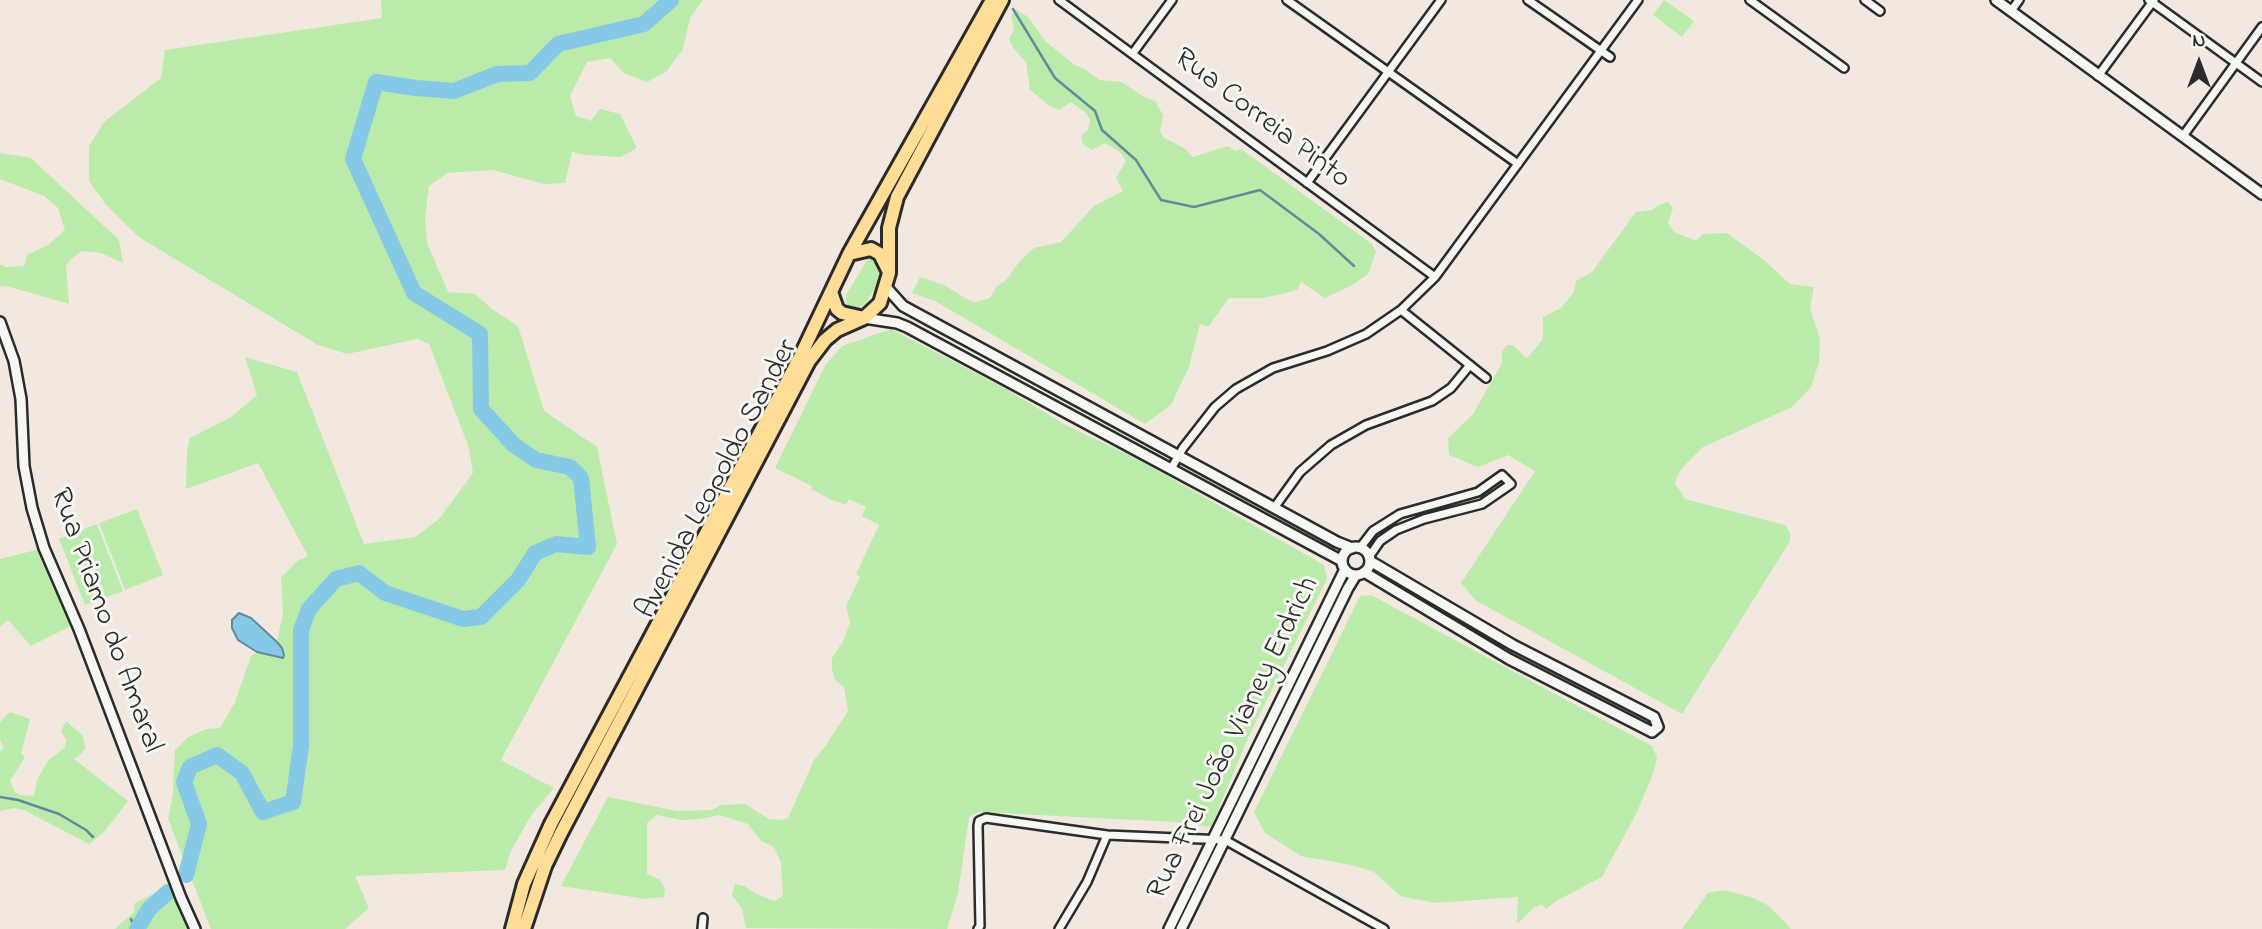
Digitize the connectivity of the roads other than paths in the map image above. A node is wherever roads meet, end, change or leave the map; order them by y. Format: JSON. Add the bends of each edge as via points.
{"nodes":[{"id":1,"x":992,"y":0,"type":"edge"},
{"id":2,"x":1002,"y":0,"type":"edge"},
{"id":3,"x":1059,"y":0,"type":"edge"},
{"id":4,"x":1172,"y":0,"type":"edge"},
{"id":5,"x":1287,"y":0,"type":"edge"},
{"id":6,"x":1441,"y":0,"type":"edge"},
{"id":7,"x":1528,"y":0,"type":"edge"},
{"id":8,"x":1639,"y":0,"type":"edge"},
{"id":9,"x":1750,"y":0,"type":"edge"},
{"id":10,"x":1865,"y":0,"type":"edge"},
{"id":11,"x":1996,"y":0,"type":"edge"},
{"id":12,"x":2019,"y":0,"type":"edge"},
{"id":13,"x":2152,"y":1,"type":"edge"},
{"id":14,"x":1880,"y":11,"type":"dead end"},
{"id":15,"x":2011,"y":11,"type":"junction"},
{"id":16,"x":2262,"y":27,"type":"edge"},
{"id":17,"x":1601,"y":50,"type":"junction"},
{"id":18,"x":1133,"y":53,"type":"junction"},
{"id":19,"x":1610,"y":57,"type":"dead end"},
{"id":20,"x":2237,"y":63,"type":"junction"},
{"id":21,"x":1844,"y":68,"type":"dead end"},
{"id":22,"x":1389,"y":71,"type":"junction"},
{"id":23,"x":2098,"y":76,"type":"junction"},
{"id":24,"x":2262,"y":82,"type":"edge"},
{"id":25,"x":2183,"y":136,"type":"junction"},
{"id":26,"x":1518,"y":164,"type":"junction"},
{"id":27,"x":1307,"y":183,"type":"junction"},
{"id":28,"x":2262,"y":193,"type":"edge"},
{"id":29,"x":849,"y":254,"type":"junction"},
{"id":30,"x":889,"y":273,"type":"junction"},
{"id":31,"x":1434,"y":277,"type":"junction"},
{"id":32,"x":886,"y":287,"type":"junction"},
{"id":33,"x":831,"y":292,"type":"junction"},
{"id":34,"x":1401,"y":310,"type":"junction"},
{"id":35,"x":864,"y":318,"type":"junction"},
{"id":36,"x":0,"y":322,"type":"edge"},
{"id":37,"x":1470,"y":365,"type":"junction"},
{"id":38,"x":1486,"y":378,"type":"dead end"},
{"id":39,"x":1178,"y":456,"type":"junction"},
{"id":40,"x":1171,"y":469,"type":"junction"},
{"id":41,"x":1274,"y":508,"type":"junction"},
{"id":42,"x":1356,"y":548,"type":"junction"},
{"id":43,"x":1370,"y":559,"type":"junction"},
{"id":44,"x":1343,"y":565,"type":"junction"},
{"id":45,"x":1360,"y":574,"type":"junction"},
{"id":46,"x":1107,"y":835,"type":"junction"},
{"id":47,"x":1214,"y":838,"type":"junction"},
{"id":48,"x":1225,"y":840,"type":"junction"},
{"id":49,"x":703,"y":918,"type":"dead end"},
{"id":50,"x":1172,"y":925,"type":"edge"},
{"id":51,"x":1184,"y":928,"type":"edge"},
{"id":52,"x":195,"y":929,"type":"edge"},
{"id":53,"x":512,"y":929,"type":"edge"},
{"id":54,"x":524,"y":929,"type":"edge"},
{"id":55,"x":702,"y":929,"type":"edge"},
{"id":56,"x":978,"y":929,"type":"edge"},
{"id":57,"x":1059,"y":929,"type":"edge"},
{"id":58,"x":1382,"y":929,"type":"edge"}],
"edges":[{"from":1,"to":29,"type":"highway","name":"Avenida Leopoldo Sander"},
{"from":2,"to":30,"type":"highway","name":"Avenida Leopoldo Sander","via":[[897,197],[889,228]]},
{"from":3,"to":18,"type":"street","name":"Rua Correia Pinto"},
{"from":4,"to":18,"type":"street"},
{"from":5,"to":22,"type":"street"},
{"from":6,"to":22,"type":"street"},
{"from":7,"to":17,"type":"street"},
{"from":8,"to":17,"type":"street"},
{"from":9,"to":21,"type":"street"},
{"from":10,"to":14,"type":"street"},
{"from":11,"to":15,"type":"street"},
{"from":12,"to":15,"type":"street"},
{"from":13,"to":20,"type":"street"},
{"from":13,"to":23,"type":"street"},
{"from":15,"to":23,"type":"street"},
{"from":16,"to":20,"type":"street"},
{"from":17,"to":19,"type":"street"},
{"from":17,"to":26,"type":"street"},
{"from":18,"to":27,"type":"street","name":"Rua Correia Pinto"},
{"from":20,"to":24,"type":"street"},
{"from":20,"to":25,"type":"street"},
{"from":22,"to":26,"type":"street"},
{"from":22,"to":27,"type":"street"},
{"from":23,"to":25,"type":"street"},
{"from":25,"to":28,"type":"street"},
{"from":26,"to":31,"type":"street"},
{"from":27,"to":31,"type":"street","name":"Rua Correia Pinto"},
{"from":29,"to":30,"type":"highway","via":[[871,249],[880,254]]},
{"from":29,"to":33,"type":"highway","name":"Avenida Leopoldo Sander"},
{"from":30,"to":32,"type":"highway","name":"Avenida Leopoldo Sander"},
{"from":31,"to":34,"type":"street"},
{"from":32,"to":35,"type":"highway","name":"Avenida Leopoldo Sander","via":[[880,303]]},
{"from":32,"to":39,"type":"street","via":[[902,306]]},
{"from":33,"to":35,"type":"highway","via":[[837,310]]},
{"from":33,"to":53,"type":"highway","name":"Avenida Leopoldo Sander","via":[[551,824],[524,884]]},
{"from":34,"to":37,"type":"street"},
{"from":34,"to":39,"type":"street","via":[[1353,340],[1248,381],[1215,407]]},
{"from":35,"to":40,"type":"street","via":[[907,327]]},
{"from":35,"to":54,"type":"highway","name":"Avenida Leopoldo Sander","via":[[837,330],[809,361],[561,833]]},
{"from":36,"to":52,"type":"street","name":"Rua Priamo do Amaral","via":[[14,361],[24,466],[44,548]]},
{"from":37,"to":38,"type":"street"},
{"from":37,"to":41,"type":"street","via":[[1451,388],[1432,401],[1366,425],[1331,445],[1300,472]]},
{"from":39,"to":40,"type":"street"},
{"from":39,"to":41,"type":"street"},
{"from":40,"to":44,"type":"street"},
{"from":41,"to":42,"type":"street"},
{"from":42,"to":43,"type":"street"},
{"from":42,"to":43,"type":"street","via":[[1400,514],[1478,492],[1502,475],[1511,484],[1482,504],[1396,530],[1380,541]]},
{"from":42,"to":44,"type":"street","name":"Rua Frei João Vianey Erdrich","via":[[1345,553]]},
{"from":43,"to":45,"type":"street","name":"Rua Frei João Vianey Erdrich"},
{"from":43,"to":45,"type":"street","via":[[1513,645],[1654,718],[1658,727],[1652,732],[1509,659]]},
{"from":44,"to":45,"type":"street"},
{"from":44,"to":47,"type":"street","name":"Rua Frei João Vianey Erdrich"},
{"from":45,"to":48,"type":"street","name":"Rua Frei João Vianey Erdrich","via":[[1348,588]]},
{"from":46,"to":47,"type":"street"},
{"from":46,"to":56,"type":"street","via":[[986,818],[979,821]]},
{"from":46,"to":57,"type":"street","via":[[1087,882]]},
{"from":47,"to":48,"type":"street"},
{"from":47,"to":50,"type":"street","name":"Rua Frei João Vianey Erdrich"},
{"from":48,"to":51,"type":"street","name":"Rua Frei João Vianey Erdrich"},
{"from":48,"to":58,"type":"street"},
{"from":49,"to":55,"type":"street"},
{"from":50,"to":51,"type":"street"}]}
